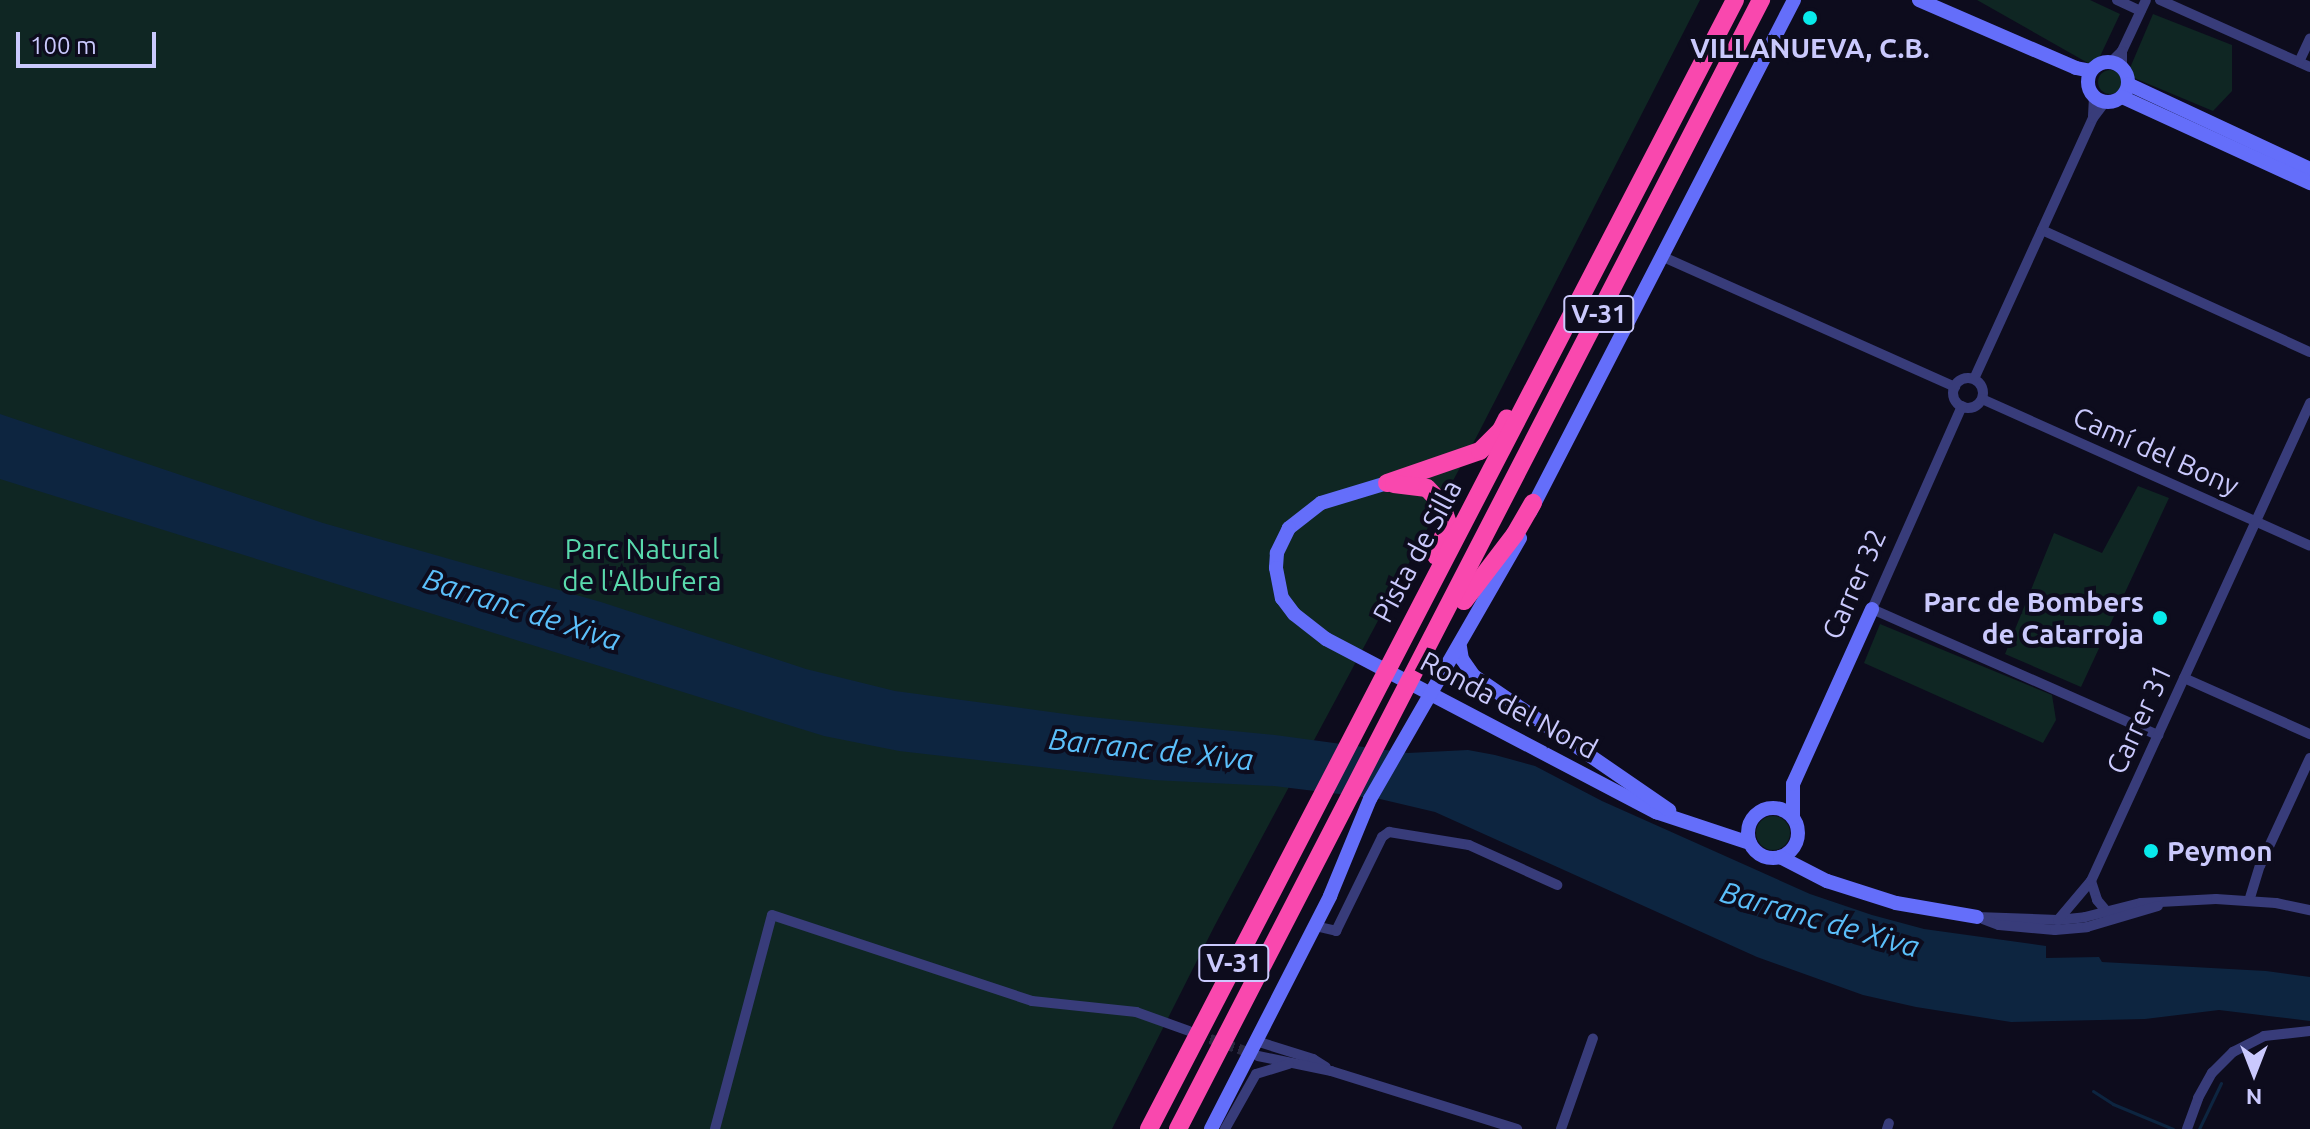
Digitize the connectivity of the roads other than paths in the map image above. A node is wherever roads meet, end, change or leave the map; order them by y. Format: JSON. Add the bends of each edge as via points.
{"nodes":[{"id":1,"x":1735,"y":0,"type":"edge"},
{"id":2,"x":1761,"y":0,"type":"edge"},
{"id":3,"x":1794,"y":0,"type":"edge"},
{"id":4,"x":1919,"y":0,"type":"edge"},
{"id":5,"x":2117,"y":0,"type":"edge"},
{"id":6,"x":2160,"y":0,"type":"edge"},
{"id":7,"x":2143,"y":5,"type":"edge"},
{"id":8,"x":2310,"y":38,"type":"edge"},
{"id":9,"x":2305,"y":64,"type":"edge"},
{"id":10,"x":2117,"y":65,"type":"junction"},
{"id":11,"x":2090,"y":76,"type":"junction"},
{"id":12,"x":2125,"y":90,"type":"junction"},
{"id":13,"x":2099,"y":99,"type":"junction"},
{"id":14,"x":2310,"y":169,"type":"edge"},
{"id":15,"x":2310,"y":183,"type":"edge"},
{"id":16,"x":2042,"y":230,"type":"junction"},
{"id":17,"x":1661,"y":256,"type":"junction"},
{"id":18,"x":2310,"y":352,"type":"edge"},
{"id":19,"x":1543,"y":367,"type":"junction"},
{"id":20,"x":1974,"y":379,"type":"junction"},
{"id":21,"x":1955,"y":387,"type":"junction"},
{"id":22,"x":1982,"y":399,"type":"junction"},
{"id":23,"x":2310,"y":403,"type":"edge"},
{"id":24,"x":1962,"y":406,"type":"junction"},
{"id":25,"x":1387,"y":483,"type":"junction"},
{"id":26,"x":1533,"y":503,"type":"junction"},
{"id":27,"x":2255,"y":522,"type":"junction"},
{"id":28,"x":2310,"y":546,"type":"edge"},
{"id":29,"x":1872,"y":609,"type":"junction"},
{"id":30,"x":1439,"y":630,"type":"junction"},
{"id":31,"x":1406,"y":633,"type":"junction"},
{"id":32,"x":1460,"y":647,"type":"junction"},
{"id":33,"x":2184,"y":678,"type":"junction"},
{"id":34,"x":2310,"y":734,"type":"edge"},
{"id":35,"x":2158,"y":735,"type":"junction"},
{"id":36,"x":2310,"y":758,"type":"edge"},
{"id":37,"x":1793,"y":784,"type":"junction"},
{"id":38,"x":1772,"y":808,"type":"junction"},
{"id":39,"x":1793,"y":818,"type":"junction"},
{"id":40,"x":1751,"y":821,"type":"junction"},
{"id":41,"x":1700,"y":829,"type":"junction"},
{"id":42,"x":1717,"y":833,"type":"junction"},
{"id":43,"x":1750,"y":843,"type":"junction"},
{"id":44,"x":1796,"y":843,"type":"junction"},
{"id":45,"x":1780,"y":857,"type":"junction"},
{"id":46,"x":1827,"y":881,"type":"junction"},
{"id":47,"x":2091,"y":881,"type":"junction"},
{"id":48,"x":1557,"y":885,"type":"dead end"},
{"id":49,"x":2249,"y":901,"type":"junction"},
{"id":50,"x":2169,"y":903,"type":"junction"},
{"id":51,"x":2310,"y":910,"type":"edge"},
{"id":52,"x":2107,"y":912,"type":"junction"},
{"id":53,"x":1977,"y":917,"type":"junction"},
{"id":54,"x":2058,"y":920,"type":"junction"},
{"id":55,"x":1315,"y":926,"type":"junction"},
{"id":56,"x":1189,"y":1031,"type":"tunnel mouth"},
{"id":57,"x":2310,"y":1031,"type":"edge"},
{"id":58,"x":1593,"y":1038,"type":"dead end"},
{"id":59,"x":1257,"y":1048,"type":"junction"},
{"id":60,"x":1297,"y":1063,"type":"junction"},
{"id":61,"x":1331,"y":1071,"type":"junction"},
{"id":62,"x":1222,"y":1108,"type":"junction"},
{"id":63,"x":715,"y":1129,"type":"edge"},
{"id":64,"x":1149,"y":1129,"type":"edge"},
{"id":65,"x":1178,"y":1129,"type":"edge"},
{"id":66,"x":1211,"y":1129,"type":"edge"},
{"id":67,"x":1224,"y":1129,"type":"edge"},
{"id":68,"x":1517,"y":1129,"type":"edge"},
{"id":69,"x":1561,"y":1129,"type":"edge"},
{"id":70,"x":2187,"y":1129,"type":"edge"}],
"edges":[{"from":1,"to":19,"type":"highway","name":"Pista de Silla","number":"V-31"},
{"from":2,"to":30,"type":"highway","name":"Pista de Silla","number":"V-31"},
{"from":3,"to":17,"type":"street"},
{"from":4,"to":11,"type":"street"},
{"from":5,"to":7,"type":"street"},
{"from":6,"to":9,"type":"street"},
{"from":7,"to":10,"type":"street"},
{"from":8,"to":9,"type":"street"},
{"from":10,"to":11,"type":"street","via":[[2100,64]]},
{"from":10,"to":12,"type":"street"},
{"from":11,"to":13,"type":"street"},
{"from":12,"to":13,"type":"street"},
{"from":12,"to":14,"type":"street"},
{"from":12,"to":15,"type":"street"},
{"from":13,"to":16,"type":"street"},
{"from":16,"to":18,"type":"street"},
{"from":16,"to":20,"type":"street"},
{"from":17,"to":21,"type":"street"},
{"from":17,"to":26,"type":"street"},
{"from":19,"to":25,"type":"highway","via":[[1522,390],[1501,430],[1480,451]]},
{"from":19,"to":31,"type":"highway","name":"Pista de Silla","number":"V-31"},
{"from":20,"to":21,"type":"street"},
{"from":20,"to":22,"type":"street"},
{"from":21,"to":24,"type":"street"},
{"from":22,"to":24,"type":"street","via":[[1975,406]]},
{"from":22,"to":27,"type":"street","name":"Camí del Bony"},
{"from":23,"to":27,"type":"street","name":"Carrer 31"},
{"from":24,"to":29,"type":"street","name":"Carrer 32"},
{"from":25,"to":31,"type":"highway","via":[[1427,488],[1441,503],[1448,523]]},
{"from":25,"to":41,"type":"street","name":"Ronda del Nord","via":[[1309,510],[1289,528],[1277,553],[1276,576],[1294,614],[1326,639],[1656,812]]},
{"from":26,"to":30,"type":"highway"},
{"from":26,"to":32,"type":"street","via":[[1521,536]]},
{"from":27,"to":28,"type":"street","name":"Camí del Bony"},
{"from":27,"to":33,"type":"street","name":"Carrer 31"},
{"from":29,"to":35,"type":"street"},
{"from":29,"to":37,"type":"street","name":"Carrer 32"},
{"from":30,"to":65,"type":"highway","name":"Pista de Silla","number":"V-31"},
{"from":31,"to":64,"type":"highway","name":"Pista de Silla","number":"V-31"},
{"from":32,"to":41,"type":"street","via":[[1474,676]]},
{"from":32,"to":55,"type":"street","via":[[1370,799]]},
{"from":33,"to":34,"type":"street"},
{"from":33,"to":35,"type":"street","name":"Carrer 31"},
{"from":35,"to":47,"type":"street","name":"Carrer 31"},
{"from":36,"to":49,"type":"street"},
{"from":37,"to":38,"type":"street","name":"Carrer 32"},
{"from":37,"to":39,"type":"street","name":"Carrer 32"},
{"from":38,"to":39,"type":"street"},
{"from":38,"to":40,"type":"street"},
{"from":39,"to":44,"type":"street"},
{"from":40,"to":42,"type":"street"},
{"from":40,"to":43,"type":"street"},
{"from":41,"to":42,"type":"street","name":"Ronda del Nord"},
{"from":42,"to":43,"type":"street","name":"Ronda del Nord"},
{"from":43,"to":45,"type":"street","via":[[1765,857]]},
{"from":44,"to":45,"type":"street"},
{"from":44,"to":46,"type":"street","via":[[1808,865]]},
{"from":45,"to":46,"type":"street"},
{"from":46,"to":53,"type":"street","via":[[1896,903]]},
{"from":47,"to":52,"type":"street"},
{"from":47,"to":54,"type":"street","name":"Carrer 31"},
{"from":48,"to":55,"type":"street","via":[[1469,845],[1389,832],[1336,931]]},
{"from":49,"to":50,"type":"street"},
{"from":49,"to":51,"type":"street"},
{"from":50,"to":52,"type":"street","via":[[2141,903]]},
{"from":50,"to":53,"type":"street","via":[[2087,927],[2055,930],[1999,925]]},
{"from":52,"to":54,"type":"street"},
{"from":53,"to":54,"type":"street"},
{"from":55,"to":59,"type":"street"},
{"from":56,"to":63,"type":"street","via":[[1136,1012],[1032,1001],[772,915]]},
{"from":57,"to":70,"type":"street","via":[[2264,1036],[2233,1052],[2205,1085]]},
{"from":58,"to":69,"type":"street"},
{"from":59,"to":60,"type":"street"},
{"from":59,"to":61,"type":"street","via":[[1313,1059]]},
{"from":59,"to":62,"type":"street"},
{"from":60,"to":61,"type":"street"},
{"from":60,"to":67,"type":"street","via":[[1256,1074]]},
{"from":61,"to":68,"type":"street"},
{"from":62,"to":66,"type":"street"},
{"from":62,"to":67,"type":"street"}]}
